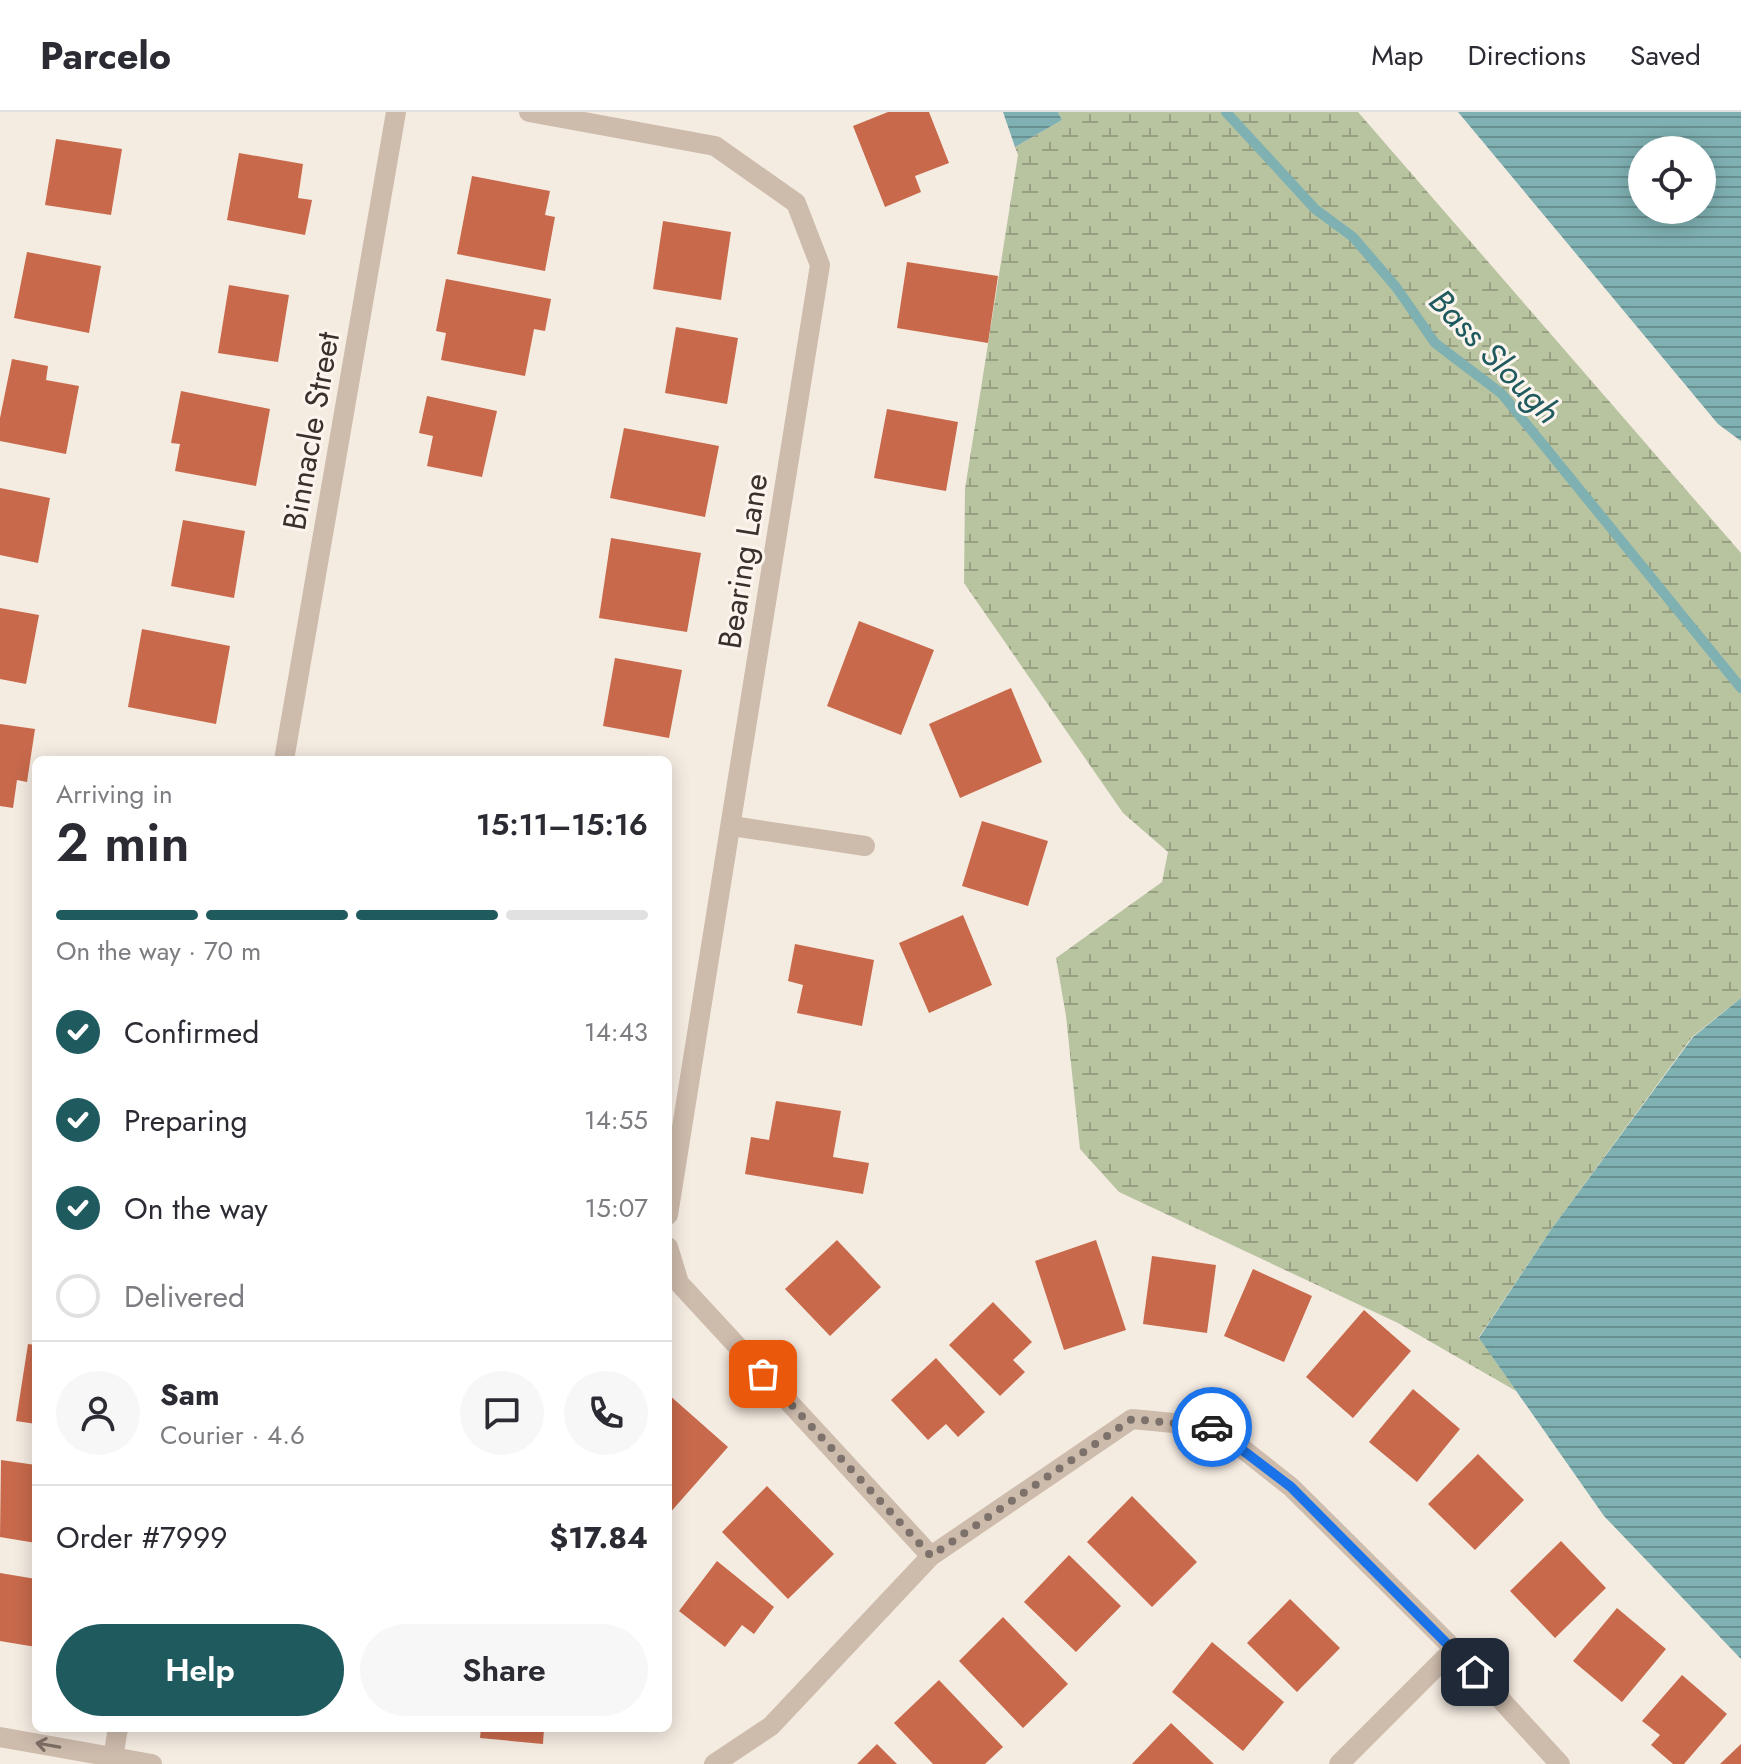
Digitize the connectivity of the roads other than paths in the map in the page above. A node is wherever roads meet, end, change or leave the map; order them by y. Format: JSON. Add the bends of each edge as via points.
{"nodes":[{"id":1,"x":396,"y":112,"type":"edge"},
{"id":2,"x":529,"y":112,"type":"edge"},
{"id":3,"x":285,"y":756,"type":"edge"},
{"id":4,"x":732,"y":826,"type":"junction"},
{"id":5,"x":865,"y":846,"type":"dead end"},
{"id":6,"x":672,"y":1191,"type":"edge"},
{"id":7,"x":672,"y":1260,"type":"edge"},
{"id":8,"x":931,"y":1556,"type":"junction"},
{"id":9,"x":1454,"y":1649,"type":"junction"},
{"id":10,"x":117,"y":1732,"type":"edge"},
{"id":11,"x":0,"y":1737,"type":"edge"},
{"id":12,"x":112,"y":1760,"type":"edge"},
{"id":13,"x":152,"y":1764,"type":"edge"},
{"id":14,"x":714,"y":1764,"type":"edge"},
{"id":15,"x":1339,"y":1764,"type":"edge"},
{"id":16,"x":1560,"y":1764,"type":"edge"}],
"edges":[{"from":1,"to":3,"type":"street","name":"Binnacle Street"},
{"from":2,"to":4,"type":"street","name":"Bearing Lane","via":[[715,146],[796,203],[820,265]]},
{"from":4,"to":5,"type":"street"},
{"from":4,"to":6,"type":"street","name":"Bearing Lane"},
{"from":7,"to":8,"type":"street","via":[[679,1283]]},
{"from":8,"to":9,"type":"street","via":[[1132,1419],[1215,1427],[1291,1487]]},
{"from":8,"to":14,"type":"street","via":[[771,1726]]},
{"from":9,"to":15,"type":"street"},
{"from":9,"to":16,"type":"street"},
{"from":10,"to":12,"type":"street"},
{"from":12,"to":11,"type":"street","one_way":true},
{"from":12,"to":13,"type":"street"}]}
